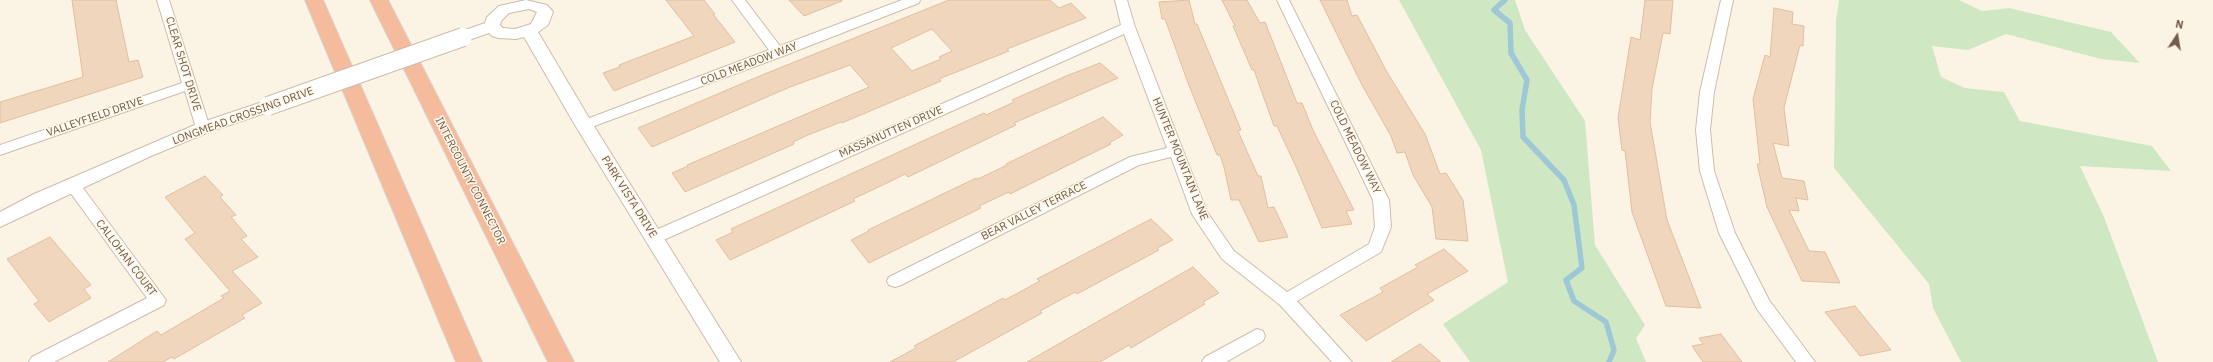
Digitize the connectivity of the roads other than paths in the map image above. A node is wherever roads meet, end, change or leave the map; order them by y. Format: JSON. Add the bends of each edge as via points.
{"nodes":[{"id":1,"x":163,"y":0,"type":"edge"},
{"id":2,"x":314,"y":0,"type":"edge"},
{"id":3,"x":379,"y":0,"type":"edge"},
{"id":4,"x":738,"y":0,"type":"edge"},
{"id":5,"x":914,"y":0,"type":"edge"},
{"id":6,"x":1121,"y":0,"type":"edge"},
{"id":7,"x":1283,"y":0,"type":"edge"},
{"id":8,"x":1727,"y":0,"type":"edge"},
{"id":9,"x":510,"y":3,"type":"edge"},
{"id":10,"x":492,"y":26,"type":"junction"},
{"id":11,"x":1128,"y":27,"type":"junction"},
{"id":12,"x":529,"y":31,"type":"junction"},
{"id":13,"x":778,"y":53,"type":"junction"},
{"id":14,"x":189,"y":85,"type":"junction"},
{"id":15,"x":584,"y":125,"type":"junction"},
{"id":16,"x":203,"y":128,"type":"junction"},
{"id":17,"x":0,"y":150,"type":"edge"},
{"id":18,"x":1176,"y":151,"type":"junction"},
{"id":19,"x":72,"y":184,"type":"junction"},
{"id":20,"x":0,"y":220,"type":"edge"},
{"id":21,"x":653,"y":238,"type":"junction"},
{"id":22,"x":895,"y":281,"type":"dead end"},
{"id":23,"x":1286,"y":300,"type":"junction"},
{"id":24,"x":1256,"y":336,"type":"dead end"},
{"id":25,"x":38,"y":362,"type":"edge"},
{"id":26,"x":469,"y":362,"type":"edge"},
{"id":27,"x":561,"y":362,"type":"edge"},
{"id":28,"x":731,"y":362,"type":"edge"},
{"id":29,"x":1211,"y":362,"type":"edge"},
{"id":30,"x":1343,"y":362,"type":"edge"},
{"id":31,"x":1806,"y":362,"type":"edge"}],
"edges":[{"from":1,"to":14,"type":"street","name":"CLEAR SHOT DRIVE"},
{"from":2,"to":26,"type":"highway"},
{"from":3,"to":27,"type":"highway","name":"INTERCOUNTY CONNECTOR"},
{"from":4,"to":13,"type":"street"},
{"from":5,"to":13,"type":"street","name":"COLD MEADOW WAY"},
{"from":6,"to":11,"type":"street","name":"HUNTER MOUNTAIN LANE"},
{"from":7,"to":23,"type":"street","name":"COLD MEADOW WAY","via":[[1381,200],[1383,227],[1375,248]]},
{"from":8,"to":31,"type":"street","via":[[1707,92],[1703,130],[1708,172],[1727,233],[1763,304]]},
{"from":9,"to":10,"type":"street","via":[[493,20]]},
{"from":9,"to":12,"type":"street","via":[[530,4],[542,8],[545,17]]},
{"from":10,"to":12,"type":"street","via":[[498,33],[516,34]]},
{"from":10,"to":16,"type":"street","name":"LONGMEAD CROSSING DRIVE","bridge":true},
{"from":11,"to":18,"type":"street","name":"HUNTER MOUNTAIN LANE"},
{"from":11,"to":21,"type":"street","name":"MASSANUTTEN DRIVE"},
{"from":12,"to":15,"type":"street","name":"PARK VISTA DRIVE"},
{"from":13,"to":15,"type":"street","name":"COLD MEADOW WAY"},
{"from":14,"to":16,"type":"street","name":"CLEAR SHOT DRIVE"},
{"from":14,"to":17,"type":"street","name":"VALLEYFIELD DRIVE"},
{"from":15,"to":21,"type":"street","name":"PARK VISTA DRIVE"},
{"from":16,"to":19,"type":"street","name":"LONGMEAD CROSSING DRIVE"},
{"from":18,"to":22,"type":"street","name":"BEAR VALLEY TERRACE","via":[[1135,160]]},
{"from":18,"to":23,"type":"street","name":"HUNTER MOUNTAIN LANE","via":[[1200,214],[1228,255]]},
{"from":19,"to":20,"type":"street","name":"LONGMEAD CROSSING DRIVE"},
{"from":19,"to":25,"type":"street","name":"CALLOHAN COURT","via":[[158,300]]},
{"from":21,"to":28,"type":"street","name":"PARK VISTA DRIVE"},
{"from":23,"to":30,"type":"street","name":"HUNTER MOUNTAIN LANE"},
{"from":24,"to":29,"type":"street"}]}
